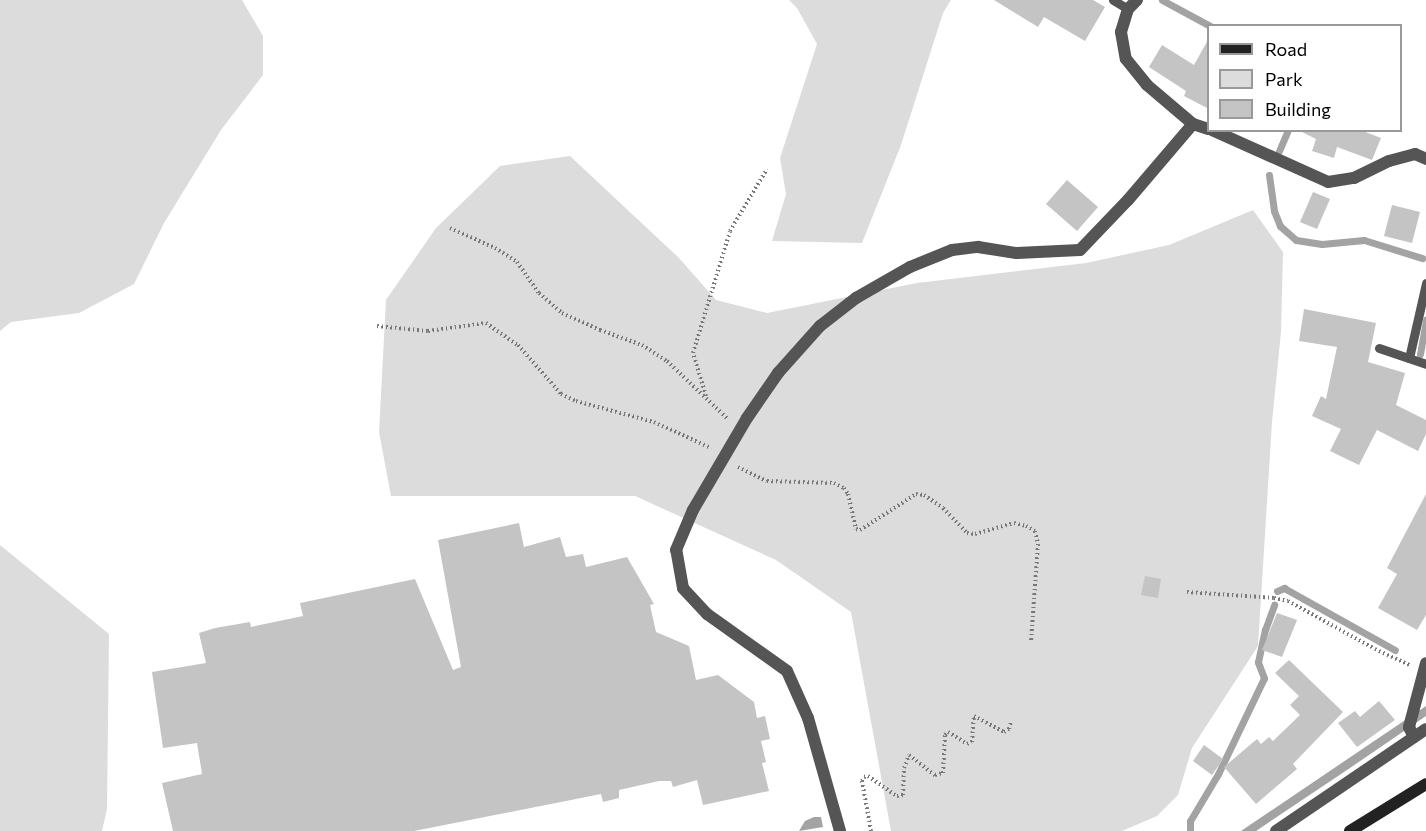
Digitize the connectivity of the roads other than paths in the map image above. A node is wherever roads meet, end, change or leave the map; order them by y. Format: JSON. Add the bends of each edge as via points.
{"nodes":[{"id":1,"x":1113,"y":0,"type":"edge"},
{"id":2,"x":1133,"y":4,"type":"edge"},
{"id":3,"x":1193,"y":124,"type":"junction"},
{"id":4,"x":1207,"y":129,"type":"edge"},
{"id":5,"x":1215,"y":132,"type":"edge"},
{"id":6,"x":1426,"y":159,"type":"edge"},
{"id":7,"x":1426,"y":283,"type":"edge"},
{"id":8,"x":1379,"y":348,"type":"dead end"},
{"id":9,"x":1409,"y":358,"type":"junction"},
{"id":10,"x":1426,"y":364,"type":"edge"},
{"id":11,"x":1424,"y":666,"type":"edge"},
{"id":12,"x":1426,"y":729,"type":"edge"},
{"id":13,"x":1414,"y":737,"type":"junction"},
{"id":14,"x":1426,"y":784,"type":"edge"},
{"id":15,"x":840,"y":831,"type":"edge"},
{"id":16,"x":1276,"y":831,"type":"edge"},
{"id":17,"x":1350,"y":831,"type":"edge"}],
"edges":[{"from":1,"to":2,"type":"lane"},
{"from":2,"to":3,"type":"street","via":[[1121,32],[1126,59],[1147,85]]},
{"from":3,"to":4,"type":"street"},
{"from":3,"to":15,"type":"street","via":[[1080,250],[952,250],[910,267],[856,298],[820,326],[785,365],[740,430],[693,510],[676,550],[682,588],[707,614],[787,671],[808,718]]},
{"from":5,"to":6,"type":"street","via":[[1328,182],[1354,178],[1389,161],[1415,154]]},
{"from":7,"to":9,"type":"lane"},
{"from":8,"to":9,"type":"lane"},
{"from":9,"to":10,"type":"lane"},
{"from":11,"to":13,"type":"street","via":[[1409,727]]},
{"from":12,"to":13,"type":"street"},
{"from":13,"to":16,"type":"street"},
{"from":14,"to":17,"type":"main road"}]}
